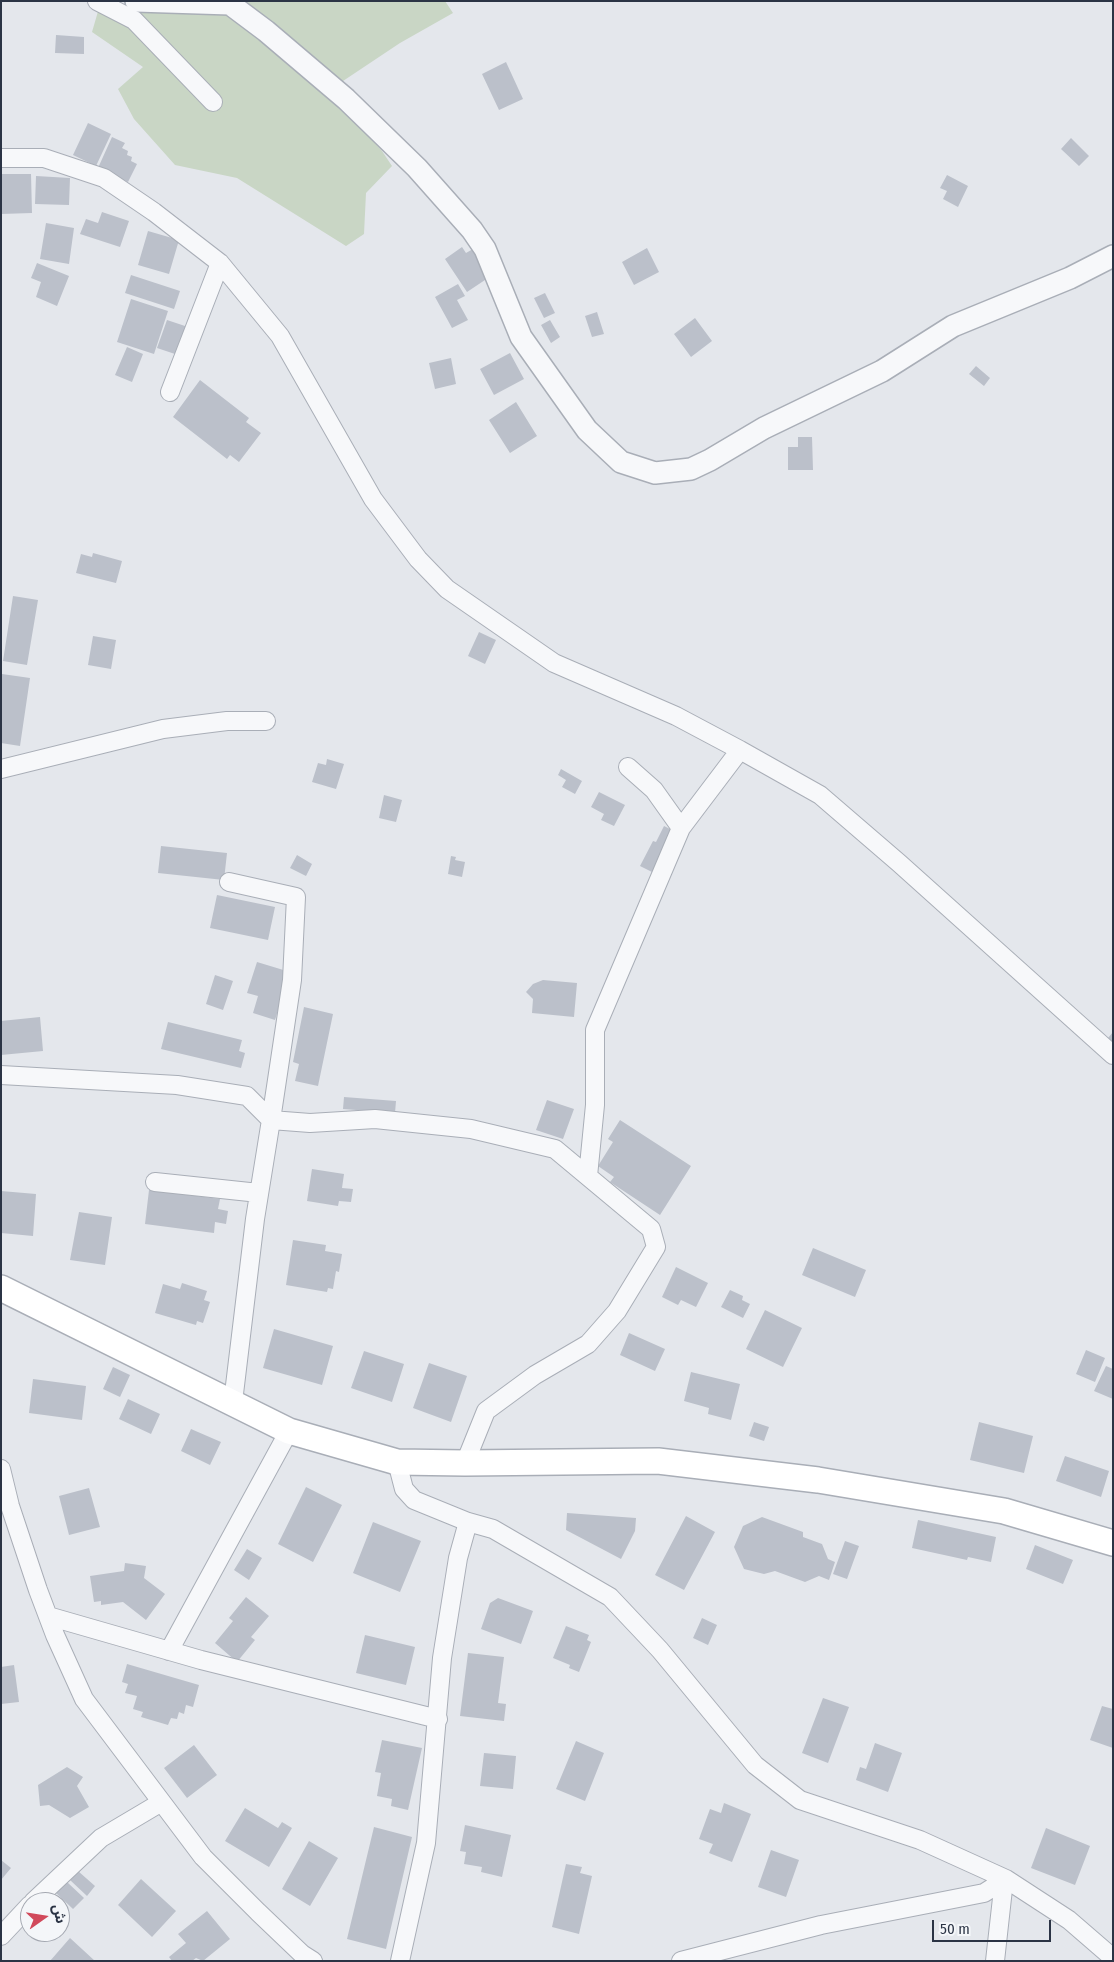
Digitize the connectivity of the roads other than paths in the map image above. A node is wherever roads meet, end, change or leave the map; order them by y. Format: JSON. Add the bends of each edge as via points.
{"nodes":[{"id":1,"x":97,"y":1,"type":"edge"},
{"id":2,"x":136,"y":1,"type":"edge"},
{"id":3,"x":213,"y":102,"type":"dead end"},
{"id":4,"x":1,"y":158,"type":"edge"},
{"id":5,"x":1113,"y":256,"type":"edge"},
{"id":6,"x":220,"y":263,"type":"junction"},
{"id":7,"x":170,"y":392,"type":"dead end"},
{"id":8,"x":266,"y":721,"type":"dead end"},
{"id":9,"x":740,"y":750,"type":"junction"},
{"id":10,"x":628,"y":767,"type":"dead end"},
{"id":11,"x":1,"y":769,"type":"edge"},
{"id":12,"x":681,"y":828,"type":"junction"},
{"id":13,"x":229,"y":882,"type":"dead end"},
{"id":14,"x":1113,"y":1055,"type":"edge"},
{"id":15,"x":1,"y":1075,"type":"edge"},
{"id":16,"x":271,"y":1120,"type":"junction"},
{"id":17,"x":588,"y":1176,"type":"junction"},
{"id":18,"x":156,"y":1182,"type":"dead end"},
{"id":19,"x":259,"y":1193,"type":"junction"},
{"id":20,"x":1,"y":1288,"type":"edge"},
{"id":21,"x":233,"y":1402,"type":"junction"},
{"id":22,"x":289,"y":1431,"type":"junction"},
{"id":23,"x":398,"y":1462,"type":"junction"},
{"id":24,"x":465,"y":1464,"type":"junction"},
{"id":25,"x":1,"y":1469,"type":"edge"},
{"id":26,"x":468,"y":1522,"type":"junction"},
{"id":27,"x":1113,"y":1544,"type":"edge"},
{"id":28,"x":48,"y":1616,"type":"junction"},
{"id":29,"x":169,"y":1651,"type":"junction"},
{"id":30,"x":438,"y":1719,"type":"junction"},
{"id":31,"x":160,"y":1803,"type":"junction"},
{"id":32,"x":1005,"y":1879,"type":"junction"},
{"id":33,"x":44,"y":1892,"type":"edge"},
{"id":34,"x":20,"y":1916,"type":"edge"},
{"id":35,"x":1,"y":1936,"type":"edge"},
{"id":36,"x":1113,"y":1958,"type":"edge"},
{"id":37,"x":314,"y":1961,"type":"edge"},
{"id":38,"x":400,"y":1961,"type":"edge"},
{"id":39,"x":681,"y":1961,"type":"edge"},
{"id":40,"x":995,"y":1961,"type":"edge"}],
"edges":[{"from":1,"to":3,"type":"street","via":[[134,20]]},
{"from":2,"to":5,"type":"street","via":[[230,4],[346,100],[417,168],[472,230],[485,249],[521,337],[587,430],[621,462],[655,473],[691,469],[710,460],[764,428],[882,371],[953,326],[1070,278]]},
{"from":4,"to":6,"type":"street","via":[[44,158],[104,178]]},
{"from":6,"to":7,"type":"street"},
{"from":6,"to":9,"type":"street","via":[[280,336],[373,499],[418,559],[447,589],[554,663],[676,716]]},
{"from":8,"to":11,"type":"street","via":[[227,721],[163,729]]},
{"from":9,"to":12,"type":"street"},
{"from":9,"to":14,"type":"street","via":[[820,795]]},
{"from":10,"to":12,"type":"street","via":[[654,790]]},
{"from":12,"to":17,"type":"street","via":[[596,1030],[595,1105]]},
{"from":13,"to":16,"type":"street","via":[[296,897],[292,980]]},
{"from":15,"to":16,"type":"street","via":[[177,1085],[247,1096]]},
{"from":16,"to":17,"type":"street","via":[[310,1123],[375,1119],[472,1130],[555,1149]]},
{"from":16,"to":19,"type":"street"},
{"from":17,"to":24,"type":"street","via":[[651,1229],[656,1247],[617,1311],[588,1344],[486,1411]]},
{"from":18,"to":19,"type":"street"},
{"from":19,"to":21,"type":"street"},
{"from":20,"to":21,"type":"main road"},
{"from":21,"to":22,"type":"main road"},
{"from":22,"to":23,"type":"main road"},
{"from":22,"to":29,"type":"street"},
{"from":23,"to":24,"type":"main road"},
{"from":23,"to":26,"type":"street","via":[[404,1489],[414,1500]]},
{"from":24,"to":27,"type":"main road","via":[[658,1461],[818,1480],[1004,1511]]},
{"from":25,"to":28,"type":"street","via":[[10,1506]]},
{"from":26,"to":30,"type":"street","via":[[458,1558],[443,1649]]},
{"from":26,"to":32,"type":"street","via":[[494,1529],[610,1597],[660,1650],[755,1765],[800,1800],[920,1840]]},
{"from":28,"to":29,"type":"street"},
{"from":28,"to":31,"type":"street","via":[[84,1699]]},
{"from":29,"to":30,"type":"street"},
{"from":30,"to":38,"type":"street","via":[[426,1843]]},
{"from":31,"to":33,"type":"street","via":[[101,1838]]},
{"from":31,"to":37,"type":"street","via":[[203,1857],[302,1954]]},
{"from":32,"to":36,"type":"street","via":[[1069,1920]]},
{"from":32,"to":39,"type":"street","via":[[984,1893],[821,1925]]},
{"from":32,"to":40,"type":"street"},
{"from":34,"to":35,"type":"street"}]}
